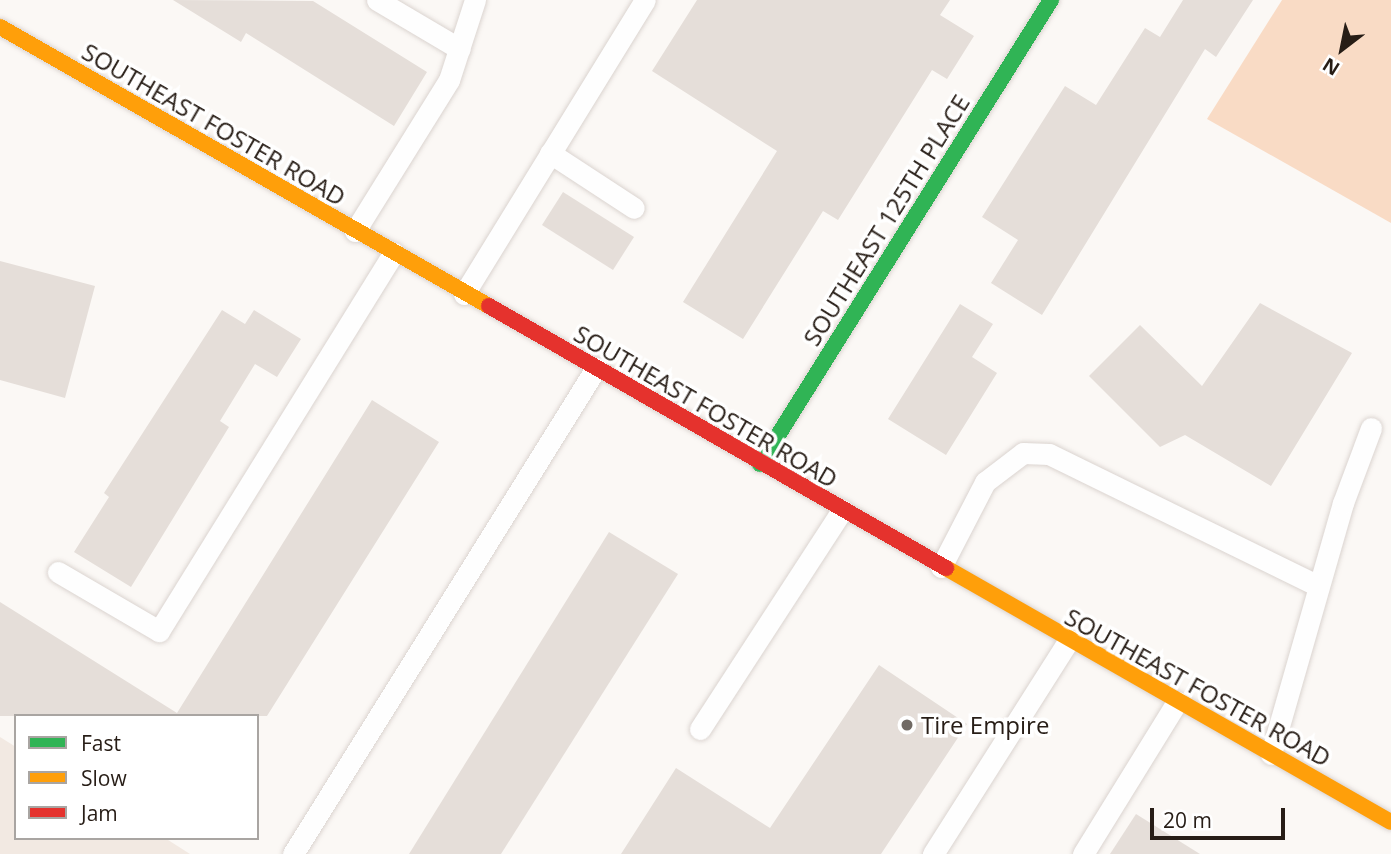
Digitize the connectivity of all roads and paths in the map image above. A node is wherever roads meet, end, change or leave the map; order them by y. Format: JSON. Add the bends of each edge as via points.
{"nodes":[{"id":1,"x":377,"y":0,"type":"edge"},
{"id":2,"x":475,"y":0,"type":"edge"},
{"id":3,"x":645,"y":0,"type":"edge"},
{"id":4,"x":1051,"y":0,"type":"edge"},
{"id":5,"x":0,"y":27,"type":"edge"},
{"id":6,"x":460,"y":48,"type":"junction"},
{"id":7,"x":550,"y":153,"type":"junction"},
{"id":8,"x":635,"y":208,"type":"dead end"},
{"id":9,"x":355,"y":232,"type":"junction"},
{"id":10,"x":393,"y":253,"type":"junction"},
{"id":11,"x":464,"y":294,"type":"junction"},
{"id":12,"x":596,"y":368,"type":"junction"},
{"id":13,"x":1371,"y":428,"type":"dead end"},
{"id":14,"x":760,"y":464,"type":"junction"},
{"id":15,"x":842,"y":510,"type":"junction"},
{"id":16,"x":941,"y":566,"type":"junction"},
{"id":17,"x":58,"y":572,"type":"dead end"},
{"id":18,"x":1318,"y":586,"type":"junction"},
{"id":19,"x":1069,"y":640,"type":"junction"},
{"id":20,"x":1177,"y":702,"type":"junction"},
{"id":21,"x":700,"y":729,"type":"dead end"},
{"id":22,"x":1271,"y":754,"type":"junction"},
{"id":23,"x":1391,"y":822,"type":"edge"},
{"id":24,"x":293,"y":854,"type":"edge"},
{"id":25,"x":933,"y":854,"type":"edge"},
{"id":26,"x":1083,"y":854,"type":"edge"}],
"edges":[{"from":1,"to":6,"type":"lane"},
{"from":2,"to":6,"type":"lane"},
{"from":3,"to":7,"type":"lane"},
{"from":4,"to":14,"type":"main road","name":"SOUTHEAST 125TH PLACE"},
{"from":5,"to":9,"type":"main road","name":"SOUTHEAST FOSTER ROAD"},
{"from":6,"to":9,"type":"lane","via":[[449,80]]},
{"from":7,"to":8,"type":"lane"},
{"from":7,"to":11,"type":"lane"},
{"from":9,"to":10,"type":"main road","name":"SOUTHEAST FOSTER ROAD"},
{"from":10,"to":11,"type":"main road","name":"SOUTHEAST FOSTER ROAD"},
{"from":10,"to":17,"type":"lane","via":[[159,631]]},
{"from":11,"to":12,"type":"main road","name":"SOUTHEAST FOSTER ROAD"},
{"from":12,"to":14,"type":"main road","name":"SOUTHEAST FOSTER ROAD"},
{"from":12,"to":24,"type":"lane"},
{"from":13,"to":18,"type":"lane"},
{"from":14,"to":15,"type":"main road","name":"SOUTHEAST FOSTER ROAD"},
{"from":15,"to":16,"type":"main road","name":"SOUTHEAST FOSTER ROAD"},
{"from":15,"to":21,"type":"lane"},
{"from":16,"to":18,"type":"lane","via":[[985,482],[1023,453],[1049,454]]},
{"from":16,"to":19,"type":"main road","name":"SOUTHEAST FOSTER ROAD"},
{"from":18,"to":22,"type":"lane"},
{"from":19,"to":20,"type":"main road","name":"SOUTHEAST FOSTER ROAD"},
{"from":19,"to":25,"type":"lane"},
{"from":20,"to":22,"type":"main road","name":"SOUTHEAST FOSTER ROAD"},
{"from":20,"to":26,"type":"lane"},
{"from":22,"to":23,"type":"main road","name":"SOUTHEAST FOSTER ROAD"}]}
